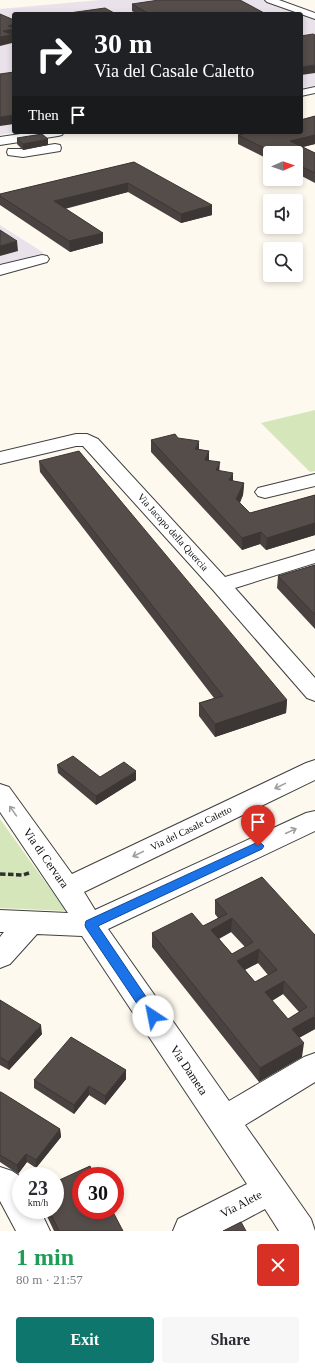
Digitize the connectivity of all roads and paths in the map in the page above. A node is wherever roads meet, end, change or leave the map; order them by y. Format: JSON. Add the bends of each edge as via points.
{"nodes":[{"id":1,"x":270,"y":0,"type":"edge"},
{"id":2,"x":315,"y":16,"type":"edge"},
{"id":3,"x":315,"y":90,"type":"edge"},
{"id":4,"x":303,"y":93,"type":"edge"},
{"id":5,"x":45,"y":134,"type":"edge"},
{"id":6,"x":0,"y":141,"type":"edge"},
{"id":7,"x":0,"y":148,"type":"edge"},
{"id":8,"x":56,"y":148,"type":"dead end"},
{"id":9,"x":42,"y":259,"type":"dead end"},
{"id":10,"x":0,"y":270,"type":"edge"},
{"id":11,"x":0,"y":458,"type":"edge"},
{"id":12,"x":315,"y":480,"type":"edge"},
{"id":13,"x":265,"y":492,"type":"dead end"},
{"id":14,"x":315,"y":556,"type":"edge"},
{"id":15,"x":221,"y":585,"type":"junction"},
{"id":16,"x":315,"y":693,"type":"edge"},
{"id":17,"x":315,"y":769,"type":"edge"},
{"id":18,"x":0,"y":793,"type":"edge"},
{"id":19,"x":315,"y":820,"type":"edge"},
{"id":20,"x":35,"y":871,"type":"dead end"},
{"id":21,"x":0,"y":874,"type":"edge"},
{"id":22,"x":67,"y":888,"type":"junction"},
{"id":23,"x":0,"y":921,"type":"edge"},
{"id":24,"x":32,"y":922,"type":"junction"},
{"id":25,"x":90,"y":925,"type":"junction"},
{"id":26,"x":0,"y":956,"type":"edge"},
{"id":27,"x":315,"y":1066,"type":"edge"},
{"id":28,"x":224,"y":1121,"type":"junction"},
{"id":29,"x":0,"y":1182,"type":"edge"},
{"id":30,"x":270,"y":1189,"type":"junction"},
{"id":31,"x":12,"y":1190,"type":"edge"},
{"id":32,"x":27,"y":1219,"type":"edge"},
{"id":33,"x":33,"y":1231,"type":"edge"},
{"id":34,"x":190,"y":1231,"type":"edge"},
{"id":35,"x":299,"y":1231,"type":"edge"}],
"edges":[{"from":1,"to":2,"type":"street"},
{"from":3,"to":4,"type":"street"},
{"from":5,"to":6,"type":"street"},
{"from":7,"to":8,"type":"street","via":[[23,153]]},
{"from":9,"to":10,"type":"street"},
{"from":11,"to":15,"type":"street","name":"Via Jacopo della Quercia","via":[[76,440],[87,440]]},
{"from":12,"to":13,"type":"street"},
{"from":14,"to":15,"type":"street"},
{"from":15,"to":16,"type":"street","name":"Via Jacopo della Quercia"},
{"from":17,"to":22,"type":"street","name":"Via del Casale Caletto","one_way":true},
{"from":22,"to":18,"type":"street","name":"Via di Cervara","one_way":true},
{"from":25,"to":19,"type":"street","one_way":true},
{"from":20,"to":21,"type":"path"},
{"from":22,"to":25,"type":"street","name":"Via di Cervara"},
{"from":23,"to":24,"type":"street"},
{"from":24,"to":25,"type":"street"},
{"from":24,"to":26,"type":"street"},
{"from":25,"to":28,"type":"street","name":"Via Dameta"},
{"from":27,"to":28,"type":"street"},
{"from":28,"to":30,"type":"street","name":"Via Dameta"},
{"from":29,"to":31,"type":"street"},
{"from":30,"to":34,"type":"street","name":"Via Alete"},
{"from":30,"to":35,"type":"street","name":"Via Dameta"},
{"from":32,"to":33,"type":"street"}]}
